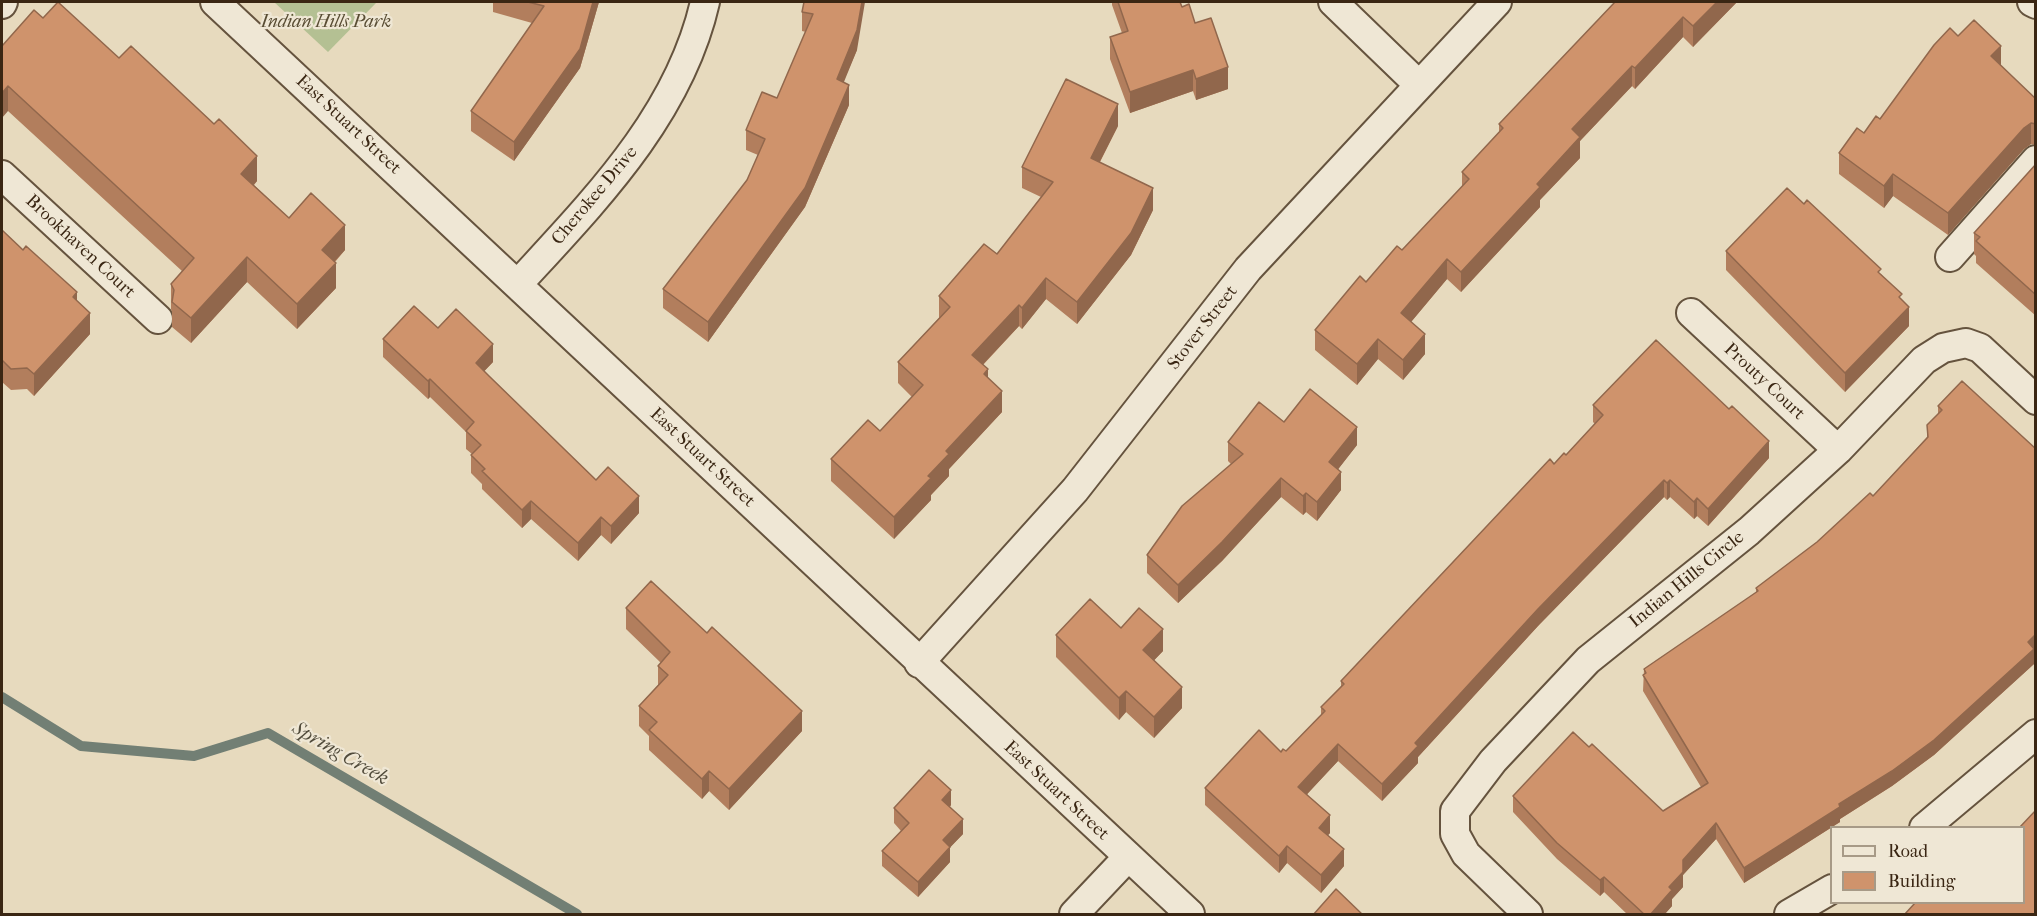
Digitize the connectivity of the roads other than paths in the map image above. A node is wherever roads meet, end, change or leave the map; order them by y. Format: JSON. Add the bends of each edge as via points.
{"nodes":[{"id":1,"x":215,"y":2,"type":"edge"},
{"id":2,"x":705,"y":2,"type":"edge"},
{"id":3,"x":1334,"y":2,"type":"edge"},
{"id":4,"x":1497,"y":2,"type":"edge"},
{"id":5,"x":1419,"y":85,"type":"junction"},
{"id":6,"x":2036,"y":160,"type":"edge"},
{"id":7,"x":2,"y":175,"type":"edge"},
{"id":8,"x":1950,"y":256,"type":"dead end"},
{"id":9,"x":518,"y":284,"type":"junction"},
{"id":10,"x":1691,"y":313,"type":"dead end"},
{"id":11,"x":158,"y":319,"type":"dead end"},
{"id":12,"x":2036,"y":400,"type":"edge"},
{"id":13,"x":1838,"y":450,"type":"junction"},
{"id":14,"x":919,"y":663,"type":"junction"},
{"id":15,"x":2036,"y":734,"type":"edge"},
{"id":16,"x":1925,"y":826,"type":"edge"},
{"id":17,"x":1127,"y":858,"type":"junction"},
{"id":18,"x":1830,"y":890,"type":"edge"},
{"id":19,"x":1074,"y":915,"type":"edge"},
{"id":20,"x":1190,"y":915,"type":"edge"},
{"id":21,"x":1528,"y":915,"type":"edge"},
{"id":22,"x":1789,"y":915,"type":"edge"}],
"edges":[{"from":1,"to":9,"type":"street","name":"East Stuart Street"},
{"from":2,"to":9,"type":"street","name":"Cherokee Drive","via":[[681,67],[649,130],[607,188]]},
{"from":3,"to":5,"type":"street"},
{"from":4,"to":5,"type":"street","name":"Stover Street"},
{"from":5,"to":14,"type":"street","name":"Stover Street","via":[[1248,269],[1075,490]]},
{"from":6,"to":8,"type":"street"},
{"from":7,"to":11,"type":"street","name":"Brookhaven Court"},
{"from":9,"to":14,"type":"street","name":"East Stuart Street"},
{"from":10,"to":13,"type":"street","name":"Prouty Court"},
{"from":12,"to":13,"type":"street","name":"Indian Hills Circle","via":[[1980,348],[1966,343],[1943,348],[1924,360]]},
{"from":13,"to":21,"type":"street","name":"Indian Hills Circle","via":[[1749,531],[1588,660],[1493,761],[1455,811],[1455,834],[1466,854]]},
{"from":14,"to":17,"type":"street","name":"East Stuart Street"},
{"from":15,"to":16,"type":"street"},
{"from":17,"to":19,"type":"street"},
{"from":17,"to":20,"type":"street","name":"East Stuart Street"},
{"from":18,"to":22,"type":"street"}]}
